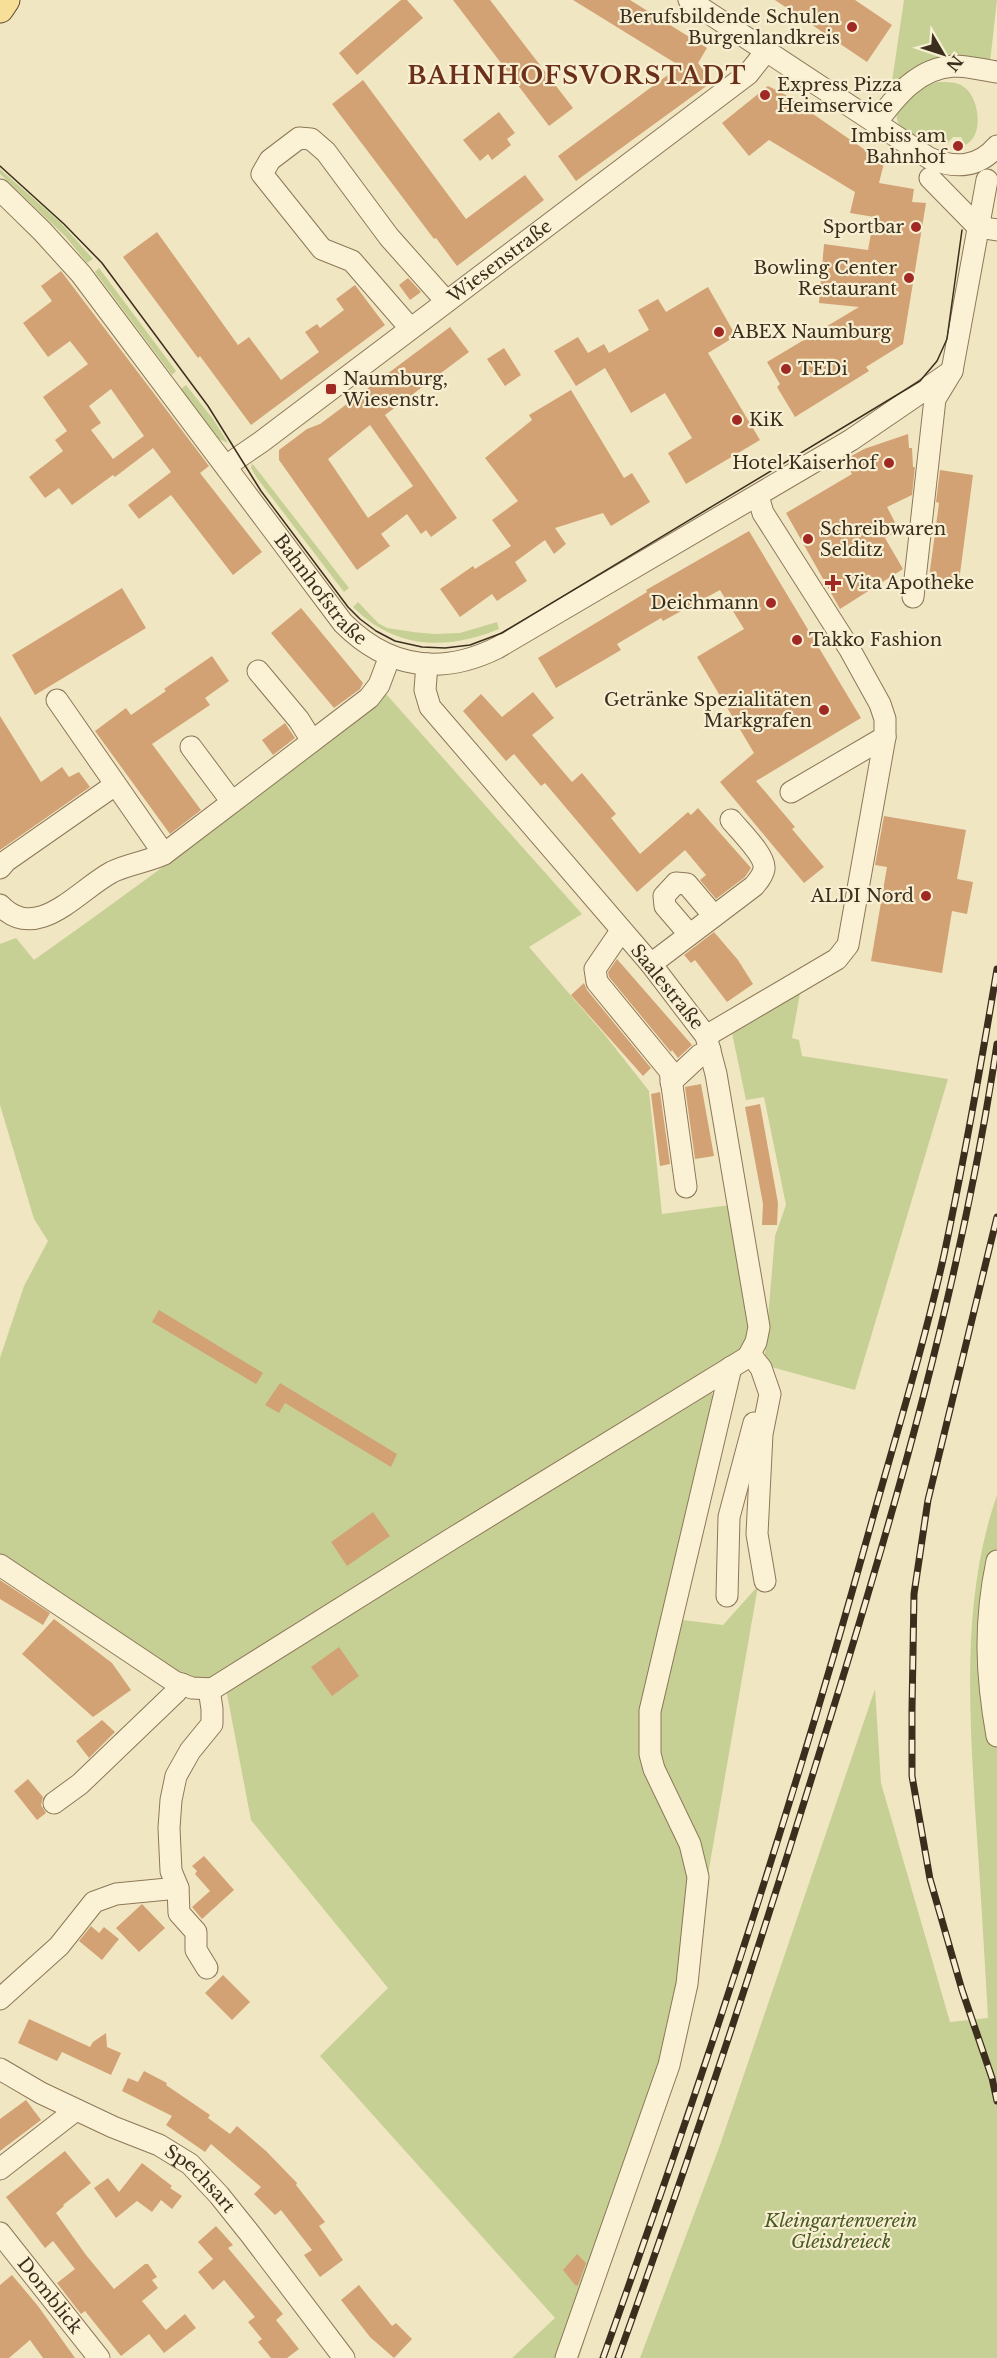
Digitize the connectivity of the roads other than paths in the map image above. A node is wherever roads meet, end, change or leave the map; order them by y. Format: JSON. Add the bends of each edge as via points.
{"nodes":[{"id":1,"x":6,"y":0,"type":"edge"},
{"id":2,"x":690,"y":0,"type":"edge"},
{"id":3,"x":0,"y":9,"type":"edge"},
{"id":4,"x":767,"y":50,"type":"junction"},
{"id":5,"x":997,"y":72,"type":"edge"},
{"id":6,"x":876,"y":123,"type":"junction"},
{"id":7,"x":997,"y":146,"type":"edge"},
{"id":8,"x":930,"y":178,"type":"dead end"},
{"id":9,"x":987,"y":180,"type":"dead end"},
{"id":10,"x":0,"y":190,"type":"edge"},
{"id":11,"x":987,"y":229,"type":"edge"},
{"id":12,"x":446,"y":301,"type":"junction"},
{"id":13,"x":410,"y":328,"type":"junction"},
{"id":14,"x":952,"y":371,"type":"junction"},
{"id":15,"x":226,"y":466,"type":"junction"},
{"id":16,"x":758,"y":496,"type":"junction"},
{"id":17,"x":913,"y":597,"type":"dead end"},
{"id":18,"x":390,"y":656,"type":"junction"},
{"id":19,"x":427,"y":664,"type":"junction"},
{"id":20,"x":258,"y":671,"type":"dead end"},
{"id":21,"x":57,"y":700,"type":"dead end"},
{"id":22,"x":885,"y":737,"type":"junction"},
{"id":23,"x":312,"y":741,"type":"junction"},
{"id":24,"x":191,"y":747,"type":"dead end"},
{"id":25,"x":115,"y":784,"type":"junction"},
{"id":26,"x":791,"y":792,"type":"dead end"},
{"id":27,"x":232,"y":802,"type":"junction"},
{"id":28,"x":731,"y":820,"type":"dead end"},
{"id":29,"x":164,"y":854,"type":"junction"},
{"id":30,"x":0,"y":868,"type":"edge"},
{"id":31,"x":0,"y":905,"type":"edge"},
{"id":32,"x":714,"y":916,"type":"junction"},
{"id":33,"x":621,"y":930,"type":"junction"},
{"id":34,"x":689,"y":934,"type":"junction"},
{"id":35,"x":651,"y":964,"type":"junction"},
{"id":36,"x":708,"y":1043,"type":"junction"},
{"id":37,"x":671,"y":1082,"type":"junction"},
{"id":38,"x":687,"y":1187,"type":"dead end"},
{"id":39,"x":750,"y":1354,"type":"junction"},
{"id":40,"x":731,"y":1367,"type":"junction"},
{"id":41,"x":758,"y":1420,"type":"junction"},
{"id":42,"x":758,"y":1541,"type":"junction"},
{"id":43,"x":728,"y":1546,"type":"junction"},
{"id":44,"x":997,"y":1561,"type":"edge"},
{"id":45,"x":0,"y":1565,"type":"edge"},
{"id":46,"x":765,"y":1581,"type":"dead end"},
{"id":47,"x":727,"y":1596,"type":"dead end"},
{"id":48,"x":182,"y":1684,"type":"junction"},
{"id":49,"x":209,"y":1689,"type":"junction"},
{"id":50,"x":997,"y":1736,"type":"edge"},
{"id":51,"x":54,"y":1803,"type":"dead end"},
{"id":52,"x":178,"y":1888,"type":"junction"},
{"id":53,"x":207,"y":1968,"type":"dead end"},
{"id":54,"x":0,"y":2000,"type":"edge"},
{"id":55,"x":0,"y":2068,"type":"edge"},
{"id":56,"x":76,"y":2110,"type":"junction"},
{"id":57,"x":0,"y":2169,"type":"edge"},
{"id":58,"x":0,"y":2233,"type":"edge"},
{"id":59,"x":99,"y":2358,"type":"edge"},
{"id":60,"x":344,"y":2358,"type":"edge"},
{"id":61,"x":566,"y":2358,"type":"edge"}],
"edges":[{"from":1,"to":3,"type":"main road"},
{"from":2,"to":4,"type":"street"},
{"from":4,"to":6,"type":"street"},
{"from":4,"to":12,"type":"street","name":"Wiesenstraße","via":[[748,74]]},
{"from":5,"to":6,"type":"street","via":[[955,66],[936,70],[907,85]]},
{"from":6,"to":7,"type":"street","via":[[929,158],[957,166],[979,161]]},
{"from":8,"to":11,"type":"street"},
{"from":9,"to":11,"type":"street"},
{"from":10,"to":15,"type":"street","name":"Bahnhofstraße","via":[[81,274]]},
{"from":11,"to":14,"type":"street"},
{"from":12,"to":13,"type":"street","name":"Wiesenstraße"},
{"from":12,"to":13,"type":"street","via":[[389,237],[326,152],[311,139],[298,138],[270,159],[262,174],[322,249],[352,261]]},
{"from":13,"to":15,"type":"street","name":"Wiesenstraße"},
{"from":14,"to":16,"type":"street","name":"Bahnhofstraße","via":[[908,403]]},
{"from":14,"to":17,"type":"street","via":[[935,399]]},
{"from":15,"to":18,"type":"street","name":"Bahnhofstraße","via":[[339,619],[361,640]]},
{"from":16,"to":19,"type":"street","name":"Bahnhofstraße","via":[[496,648],[463,662]]},
{"from":16,"to":22,"type":"street","via":[[763,513],[849,648],[879,704],[885,719]]},
{"from":18,"to":19,"type":"street","name":"Bahnhofstraße"},
{"from":18,"to":23,"type":"street","via":[[379,685],[369,698]]},
{"from":19,"to":33,"type":"street","name":"Saalestraße","via":[[425,690],[430,707]]},
{"from":20,"to":23,"type":"street"},
{"from":21,"to":25,"type":"street"},
{"from":22,"to":26,"type":"street"},
{"from":22,"to":36,"type":"street","via":[[848,945],[837,959]]},
{"from":23,"to":27,"type":"street"},
{"from":24,"to":27,"type":"street"},
{"from":25,"to":29,"type":"street"},
{"from":25,"to":30,"type":"street"},
{"from":27,"to":29,"type":"street"},
{"from":28,"to":32,"type":"street","via":[[762,858],[764,870],[754,886]]},
{"from":29,"to":31,"type":"street","via":[[112,873],[41,918],[20,919]]},
{"from":32,"to":34,"type":"street"},
{"from":32,"to":34,"type":"street","via":[[687,884],[676,884],[664,896],[664,906]]},
{"from":33,"to":35,"type":"street","name":"Saalestraße"},
{"from":33,"to":37,"type":"street","via":[[595,969],[597,982],[670,1071]]},
{"from":34,"to":35,"type":"street"},
{"from":35,"to":36,"type":"street","name":"Saalestraße"},
{"from":36,"to":37,"type":"street"},
{"from":36,"to":39,"type":"street","name":"Saalestraße","via":[[759,1327]]},
{"from":37,"to":38,"type":"street"},
{"from":39,"to":40,"type":"street"},
{"from":39,"to":41,"type":"street","via":[[770,1394]]},
{"from":40,"to":49,"type":"street"},
{"from":40,"to":61,"type":"street","via":[[651,1711],[650,1754],[654,1769],[690,1844],[698,1877],[687,1984],[669,2065]]},
{"from":41,"to":42,"type":"street"},
{"from":41,"to":43,"type":"street","via":[[729,1517]]},
{"from":42,"to":43,"type":"street"},
{"from":42,"to":46,"type":"street"},
{"from":43,"to":47,"type":"street"},
{"from":44,"to":50,"type":"street","via":[[986,1638]]},
{"from":45,"to":48,"type":"street"},
{"from":48,"to":49,"type":"street"},
{"from":48,"to":51,"type":"street","via":[[80,1784]]},
{"from":49,"to":52,"type":"street","via":[[212,1724],[176,1776],[171,1800],[171,1871]]},
{"from":52,"to":53,"type":"street","via":[[179,1913],[196,1932],[196,1950]]},
{"from":52,"to":54,"type":"street","via":[[116,1894],[94,1902],[59,1946]]},
{"from":55,"to":56,"type":"street","name":"Spechsart"},
{"from":56,"to":57,"type":"street"},
{"from":56,"to":60,"type":"street","name":"Spechsart","via":[[159,2145],[190,2164],[251,2235]]},
{"from":58,"to":59,"type":"street","name":"Domblick"}]}
